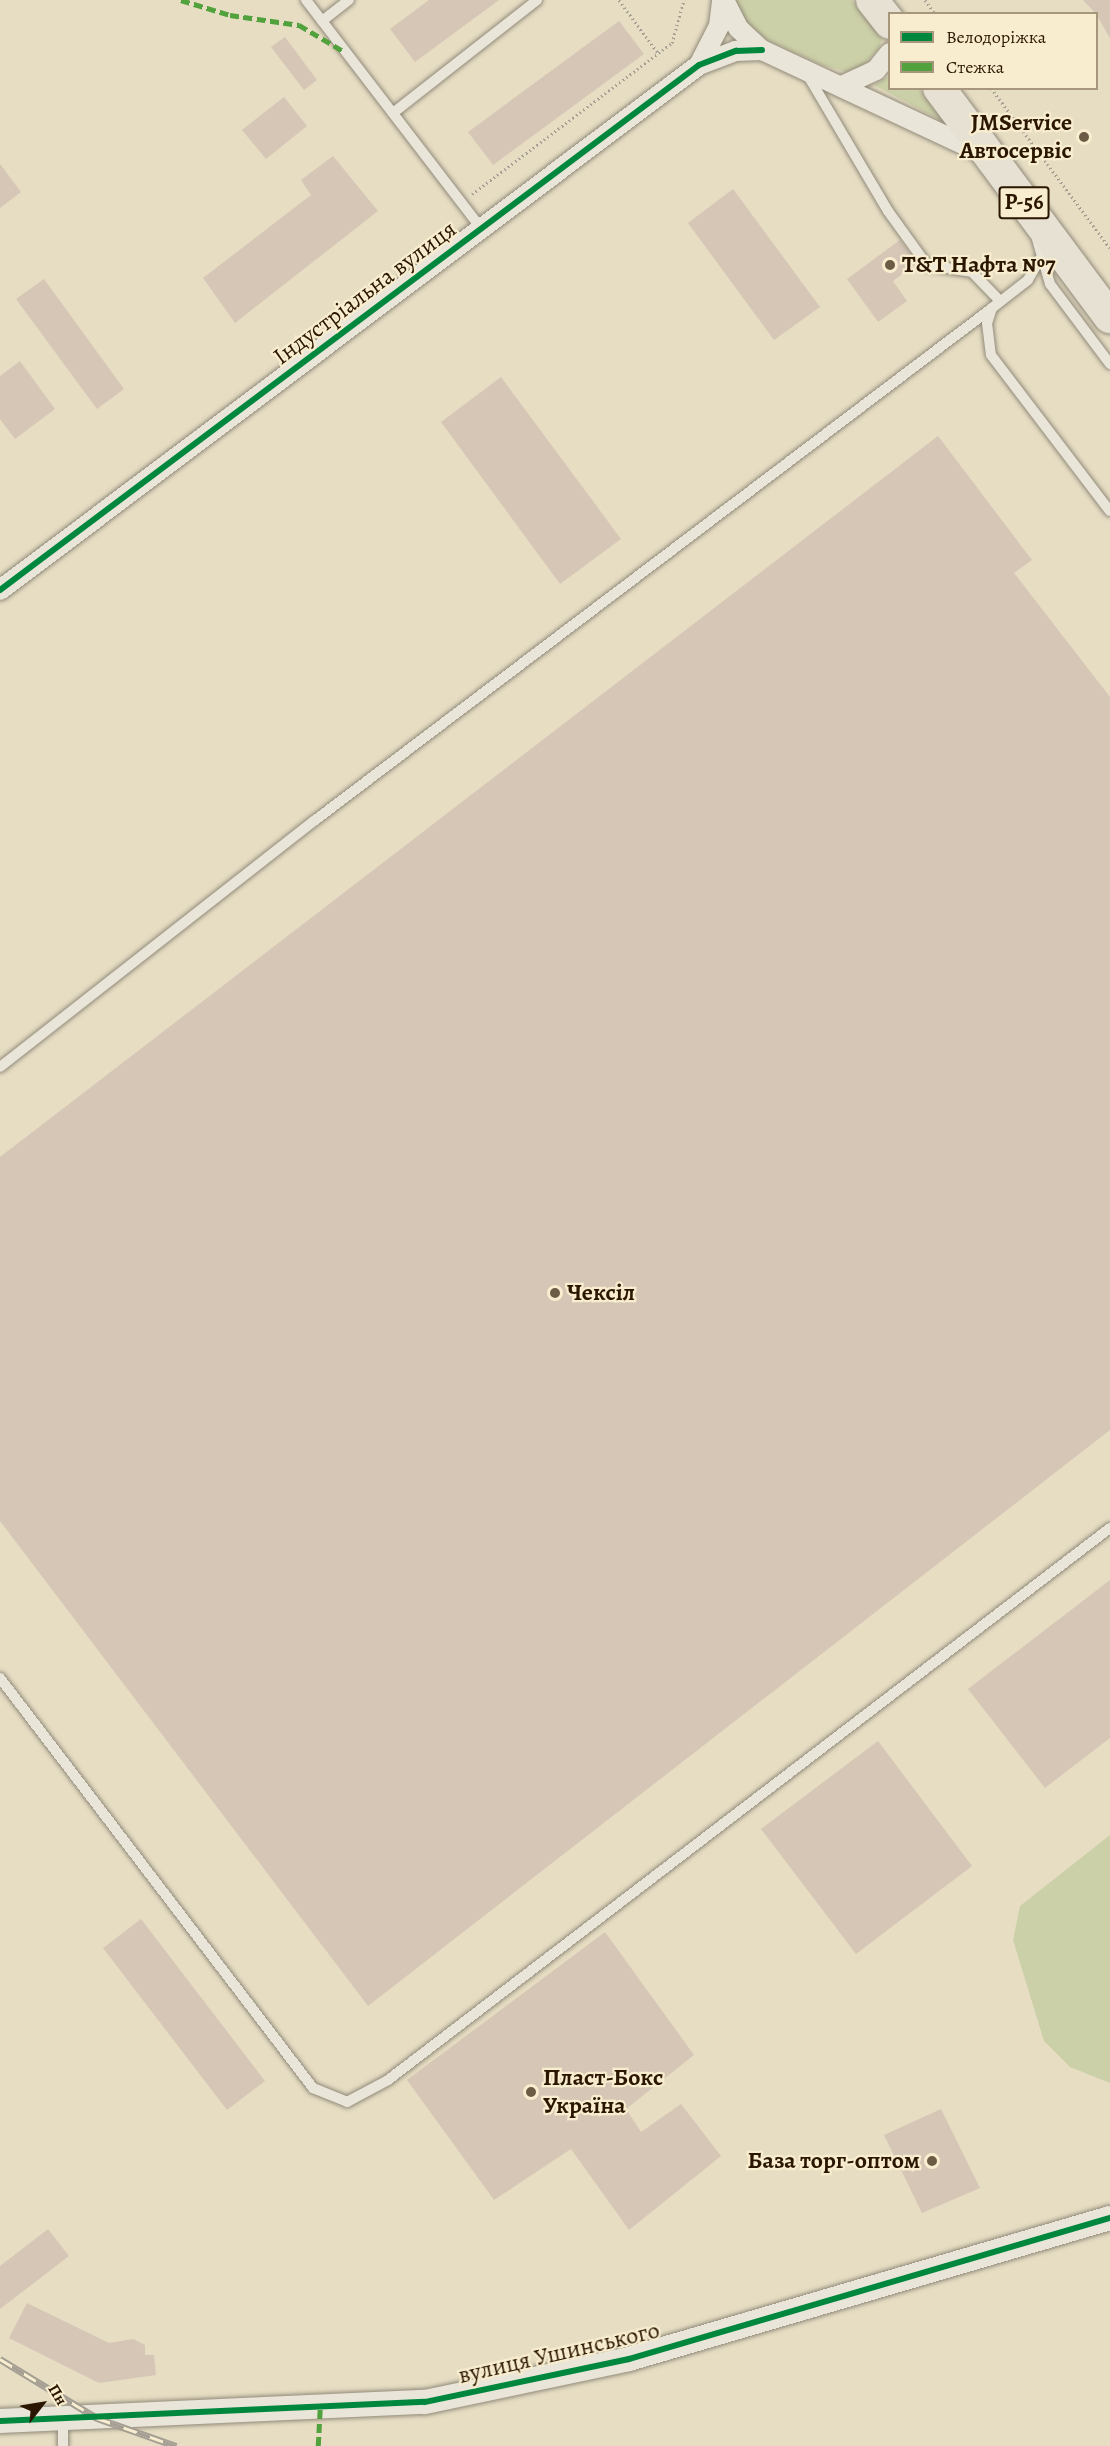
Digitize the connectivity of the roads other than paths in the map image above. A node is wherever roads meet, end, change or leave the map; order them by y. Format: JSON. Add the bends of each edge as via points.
{"nodes":[{"id":1,"x":306,"y":0,"type":"edge"},
{"id":2,"x":349,"y":0,"type":"edge"},
{"id":3,"x":537,"y":0,"type":"edge"},
{"id":4,"x":723,"y":0,"type":"edge"},
{"id":5,"x":872,"y":0,"type":"edge"},
{"id":6,"x":888,"y":20,"type":"edge"},
{"id":7,"x":322,"y":21,"type":"junction"},
{"id":8,"x":762,"y":50,"type":"junction"},
{"id":9,"x":888,"y":55,"type":"edge"},
{"id":10,"x":699,"y":65,"type":"junction"},
{"id":11,"x":803,"y":67,"type":"junction"},
{"id":12,"x":844,"y":85,"type":"junction"},
{"id":13,"x":940,"y":90,"type":"edge"},
{"id":14,"x":393,"y":112,"type":"junction"},
{"id":15,"x":991,"y":158,"type":"junction"},
{"id":16,"x":1032,"y":214,"type":"junction"},
{"id":17,"x":481,"y":228,"type":"junction"},
{"id":18,"x":1040,"y":259,"type":"junction"},
{"id":19,"x":1028,"y":280,"type":"junction"},
{"id":20,"x":1050,"y":284,"type":"junction"},
{"id":21,"x":996,"y":304,"type":"junction"},
{"id":22,"x":1110,"y":317,"type":"edge"},
{"id":23,"x":1110,"y":364,"type":"edge"},
{"id":24,"x":1110,"y":511,"type":"edge"},
{"id":25,"x":0,"y":590,"type":"edge"},
{"id":26,"x":0,"y":1067,"type":"edge"},
{"id":27,"x":1110,"y":1528,"type":"edge"},
{"id":28,"x":0,"y":1678,"type":"edge"},
{"id":29,"x":1110,"y":2218,"type":"edge"},
{"id":30,"x":63,"y":2419,"type":"junction"},
{"id":31,"x":0,"y":2421,"type":"edge"},
{"id":32,"x":63,"y":2446,"type":"edge"}],
"edges":[{"from":1,"to":7,"type":"lane"},
{"from":2,"to":7,"type":"lane"},
{"from":3,"to":14,"type":"lane"},
{"from":4,"to":8,"type":"street","via":[[738,28]]},
{"from":4,"to":10,"type":"street","name":"Індустріальна вулиця","via":[[718,26]]},
{"from":5,"to":6,"type":"main road"},
{"from":7,"to":14,"type":"lane"},
{"from":8,"to":10,"type":"street","name":"Індустріальна вулиця","via":[[736,51]]},
{"from":8,"to":11,"type":"street"},
{"from":9,"to":12,"type":"street","via":[[876,70]]},
{"from":10,"to":17,"type":"street","name":"Індустріальна вулиця"},
{"from":11,"to":12,"type":"street"},
{"from":11,"to":21,"type":"lane","via":[[927,265],[972,272]]},
{"from":12,"to":15,"type":"street"},
{"from":13,"to":15,"type":"main road","number":"Р-56"},
{"from":14,"to":17,"type":"lane"},
{"from":15,"to":16,"type":"main road","number":"Р-56"},
{"from":16,"to":18,"type":"lane"},
{"from":16,"to":22,"type":"main road","number":"Р-56"},
{"from":17,"to":25,"type":"street","name":"Індустріальна вулиця"},
{"from":18,"to":19,"type":"lane"},
{"from":18,"to":20,"type":"lane"},
{"from":19,"to":20,"type":"lane"},
{"from":19,"to":21,"type":"lane"},
{"from":20,"to":23,"type":"lane"},
{"from":21,"to":24,"type":"lane","via":[[987,323],[991,355]]},
{"from":21,"to":26,"type":"lane","via":[[314,821]]},
{"from":27,"to":28,"type":"lane","via":[[388,2080],[347,2102],[313,2088]]},
{"from":29,"to":30,"type":"street","name":"вулиця Ушинського","via":[[629,2359],[425,2402]]},
{"from":30,"to":31,"type":"street","name":"вулиця Ушинського"},
{"from":30,"to":32,"type":"lane"}]}
